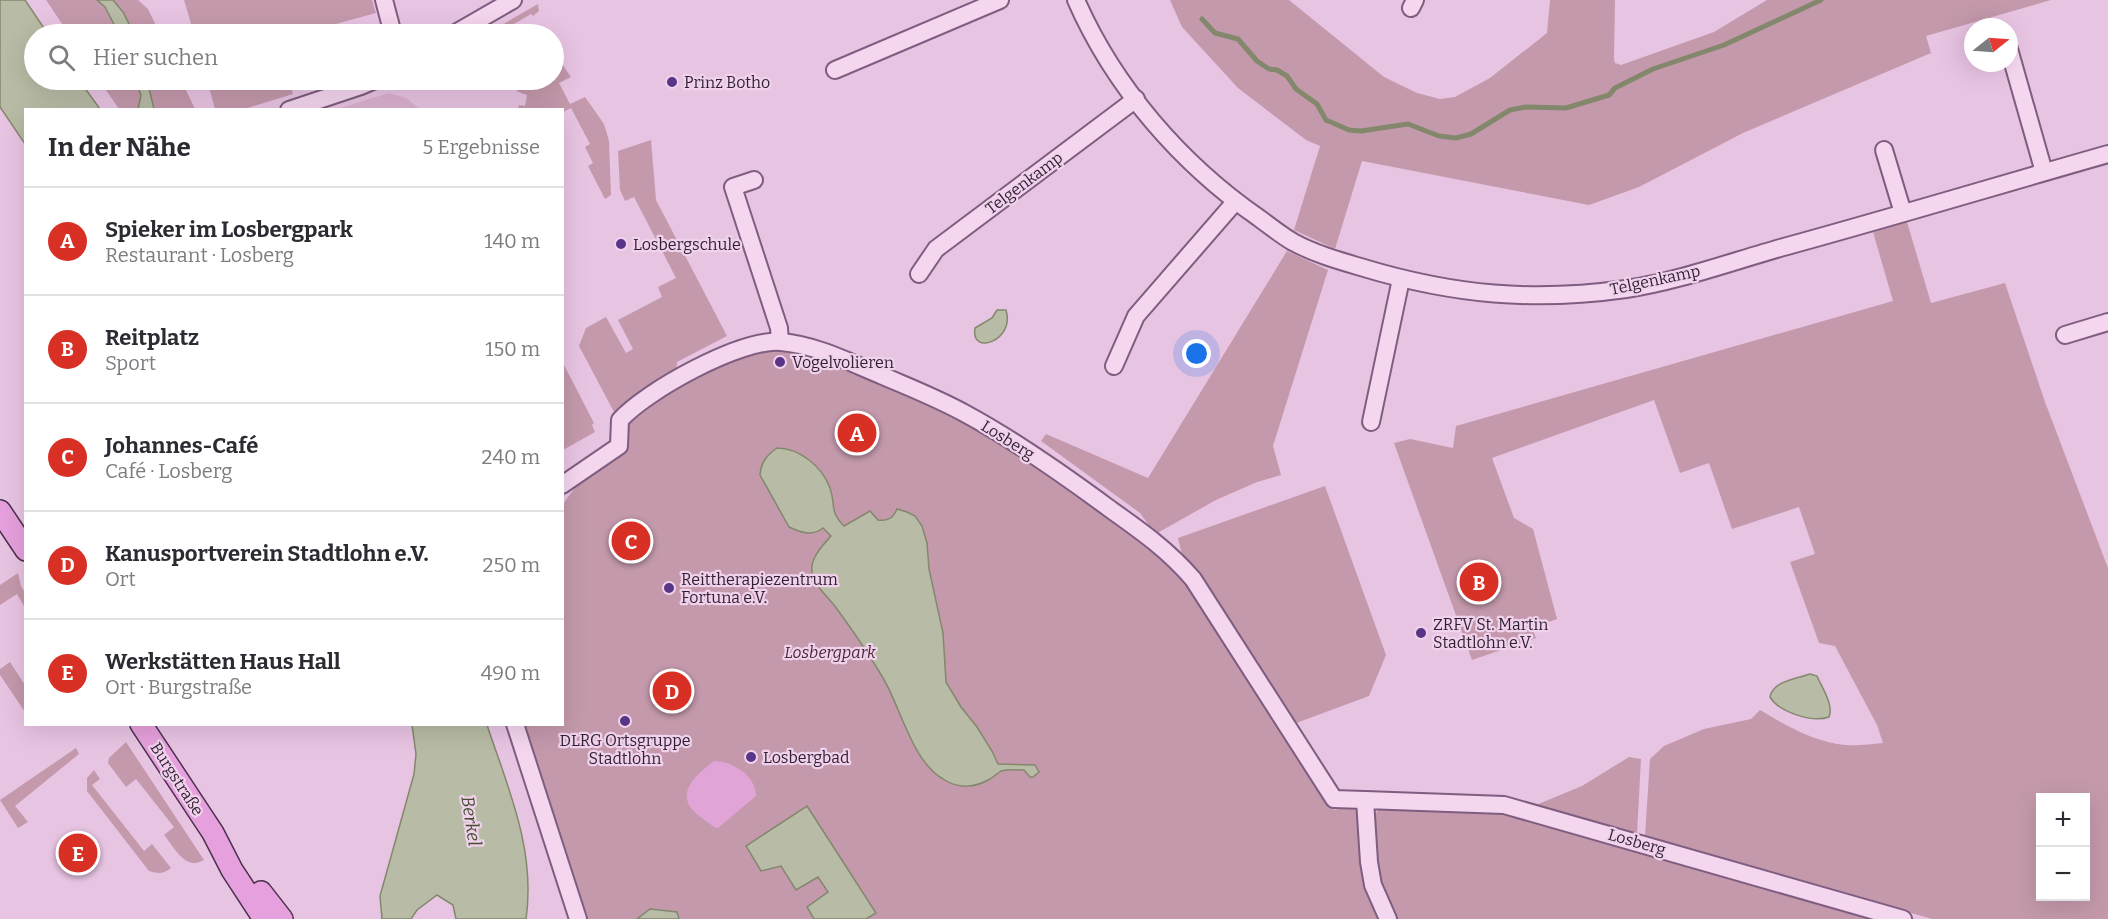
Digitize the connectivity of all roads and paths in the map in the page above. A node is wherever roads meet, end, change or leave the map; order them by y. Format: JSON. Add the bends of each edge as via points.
{"nodes":[{"id":1,"x":384,"y":0,"type":"edge"},
{"id":2,"x":513,"y":0,"type":"edge"},
{"id":3,"x":1000,"y":0,"type":"edge"},
{"id":4,"x":1076,"y":0,"type":"edge"},
{"id":5,"x":390,"y":24,"type":"edge"},
{"id":6,"x":471,"y":24,"type":"edge"},
{"id":7,"x":835,"y":70,"type":"dead end"},
{"id":8,"x":2016,"y":72,"type":"edge"},
{"id":9,"x":349,"y":90,"type":"edge"},
{"id":10,"x":1136,"y":99,"type":"junction"},
{"id":11,"x":295,"y":108,"type":"edge"},
{"id":12,"x":1884,"y":150,"type":"dead end"},
{"id":13,"x":2108,"y":154,"type":"edge"},
{"id":14,"x":2044,"y":172,"type":"junction"},
{"id":15,"x":754,"y":180,"type":"dead end"},
{"id":16,"x":1235,"y":202,"type":"junction"},
{"id":17,"x":1903,"y":213,"type":"junction"},
{"id":18,"x":919,"y":274,"type":"dead end"},
{"id":19,"x":1401,"y":279,"type":"junction"},
{"id":20,"x":2108,"y":322,"type":"edge"},
{"id":21,"x":2065,"y":335,"type":"dead end"},
{"id":22,"x":780,"y":341,"type":"junction"},
{"id":23,"x":1114,"y":366,"type":"dead end"},
{"id":24,"x":1371,"y":422,"type":"dead end"},
{"id":25,"x":564,"y":484,"type":"edge"},
{"id":26,"x":0,"y":511,"type":"edge"},
{"id":27,"x":24,"y":547,"type":"edge"},
{"id":28,"x":142,"y":726,"type":"edge"},
{"id":29,"x":516,"y":726,"type":"edge"},
{"id":30,"x":1365,"y":800,"type":"junction"},
{"id":31,"x":213,"y":833,"type":"junction"},
{"id":32,"x":264,"y":919,"type":"edge"},
{"id":33,"x":282,"y":919,"type":"edge"},
{"id":34,"x":578,"y":919,"type":"edge"},
{"id":35,"x":1388,"y":919,"type":"edge"},
{"id":36,"x":1903,"y":919,"type":"edge"}],
"edges":[{"from":1,"to":5,"type":"street"},
{"from":2,"to":6,"type":"street"},
{"from":3,"to":7,"type":"street"},
{"from":4,"to":10,"type":"street","name":"Telgenkamp","via":[[1113,68]]},
{"from":8,"to":14,"type":"street"},
{"from":9,"to":11,"type":"street"},
{"from":10,"to":16,"type":"street","name":"Telgenkamp","via":[[1174,145]]},
{"from":10,"to":18,"type":"street","name":"Telgenkamp","via":[[936,249]]},
{"from":12,"to":17,"type":"street"},
{"from":13,"to":14,"type":"street","name":"Telgenkamp"},
{"from":14,"to":17,"type":"street","name":"Telgenkamp"},
{"from":15,"to":22,"type":"street","via":[[733,187]]},
{"from":16,"to":19,"type":"street","name":"Telgenkamp","via":[[1291,241],[1336,260]]},
{"from":16,"to":23,"type":"street","via":[[1136,316]]},
{"from":17,"to":19,"type":"street","name":"Telgenkamp","via":[[1630,288],[1512,296]]},
{"from":19,"to":24,"type":"street"},
{"from":20,"to":21,"type":"street"},
{"from":22,"to":25,"type":"street","name":"Losberg","via":[[764,342],[718,358],[638,403],[620,420],[619,446]]},
{"from":22,"to":30,"type":"street","name":"Losberg","via":[[840,358],[966,414],[1078,485],[1173,556],[1193,579],[1334,799]]},
{"from":26,"to":27,"type":"main road"},
{"from":28,"to":31,"type":"main road","name":"Burgstraße"},
{"from":29,"to":34,"type":"street"},
{"from":30,"to":35,"type":"street","via":[[1373,885]]},
{"from":30,"to":36,"type":"street","name":"Losberg","via":[[1504,805]]},
{"from":31,"to":32,"type":"main road","name":"Burgstraße"},
{"from":31,"to":33,"type":"main road","name":"Burgstraße"}]}
